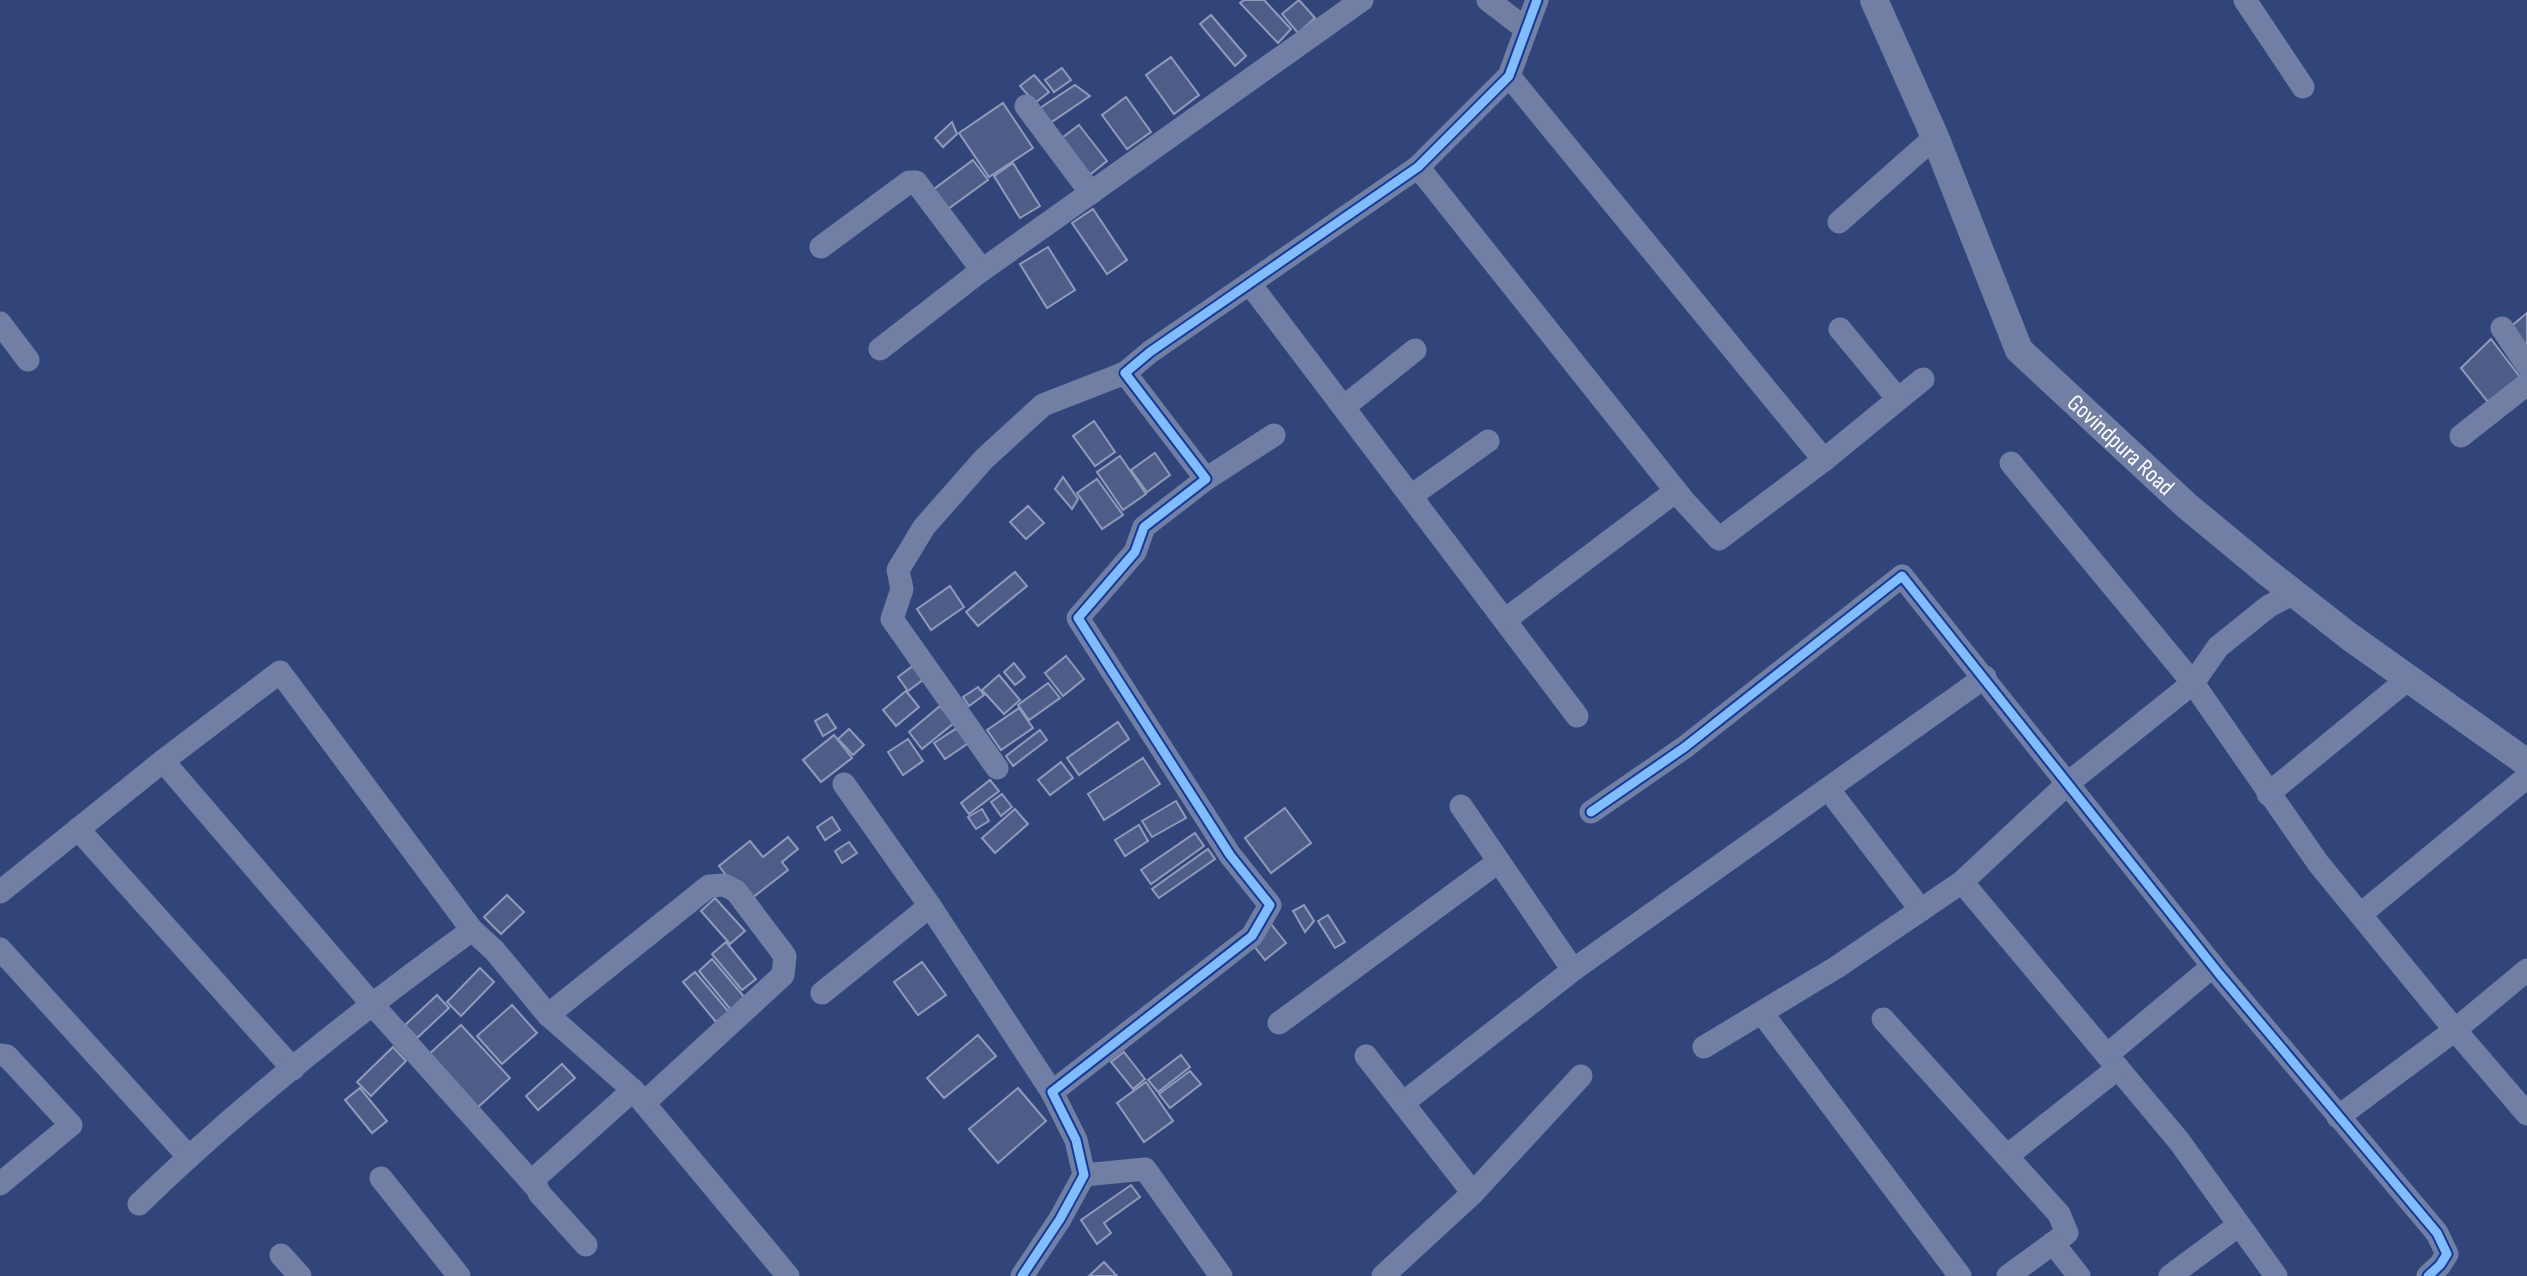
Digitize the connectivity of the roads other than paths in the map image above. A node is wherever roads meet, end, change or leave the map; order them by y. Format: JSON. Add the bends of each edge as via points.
{"nodes":[{"id":1,"x":1362,"y":0,"type":"edge"},
{"id":2,"x":1488,"y":0,"type":"edge"},
{"id":3,"x":1537,"y":0,"type":"edge"},
{"id":4,"x":1874,"y":0,"type":"edge"},
{"id":5,"x":2245,"y":0,"type":"edge"},
{"id":6,"x":1526,"y":29,"type":"junction"},
{"id":7,"x":1508,"y":76,"type":"junction"},
{"id":8,"x":2304,"y":87,"type":"dead end"},
{"id":9,"x":1026,"y":106,"type":"dead end"},
{"id":10,"x":1935,"y":137,"type":"junction"},
{"id":11,"x":1418,"y":167,"type":"junction"},
{"id":12,"x":1091,"y":193,"type":"junction"},
{"id":13,"x":1839,"y":222,"type":"dead end"},
{"id":14,"x":821,"y":247,"type":"dead end"},
{"id":15,"x":982,"y":270,"type":"junction"},
{"id":16,"x":1250,"y":284,"type":"junction"},
{"id":17,"x":0,"y":323,"type":"edge"},
{"id":18,"x":1840,"y":328,"type":"dead end"},
{"id":19,"x":2502,"y":328,"type":"dead end"},
{"id":20,"x":880,"y":349,"type":"dead end"},
{"id":21,"x":1415,"y":350,"type":"dead end"},
{"id":22,"x":28,"y":360,"type":"dead end"},
{"id":23,"x":2527,"y":365,"type":"edge"},
{"id":24,"x":1125,"y":373,"type":"junction"},
{"id":25,"x":1923,"y":379,"type":"dead end"},
{"id":26,"x":2527,"y":384,"type":"edge"},
{"id":27,"x":1898,"y":399,"type":"junction"},
{"id":28,"x":1345,"y":406,"type":"junction"},
{"id":29,"x":1273,"y":435,"type":"dead end"},
{"id":30,"x":2461,"y":436,"type":"dead end"},
{"id":31,"x":1488,"y":441,"type":"dead end"},
{"id":32,"x":1824,"y":460,"type":"junction"},
{"id":33,"x":2011,"y":463,"type":"dead end"},
{"id":34,"x":1206,"y":479,"type":"junction"},
{"id":35,"x":1676,"y":491,"type":"junction"},
{"id":36,"x":1411,"y":496,"type":"junction"},
{"id":37,"x":2294,"y":593,"type":"junction"},
{"id":38,"x":1504,"y":620,"type":"junction"},
{"id":39,"x":1985,"y":677,"type":"junction"},
{"id":40,"x":2408,"y":679,"type":"junction"},
{"id":41,"x":2193,"y":683,"type":"junction"},
{"id":42,"x":1577,"y":716,"type":"dead end"},
{"id":43,"x":163,"y":761,"type":"junction"},
{"id":44,"x":2527,"y":763,"type":"edge"},
{"id":45,"x":997,"y":768,"type":"dead end"},
{"id":46,"x":2527,"y":777,"type":"edge"},
{"id":47,"x":844,"y":784,"type":"dead end"},
{"id":48,"x":2067,"y":784,"type":"junction"},
{"id":49,"x":1829,"y":790,"type":"junction"},
{"id":50,"x":2268,"y":794,"type":"junction"},
{"id":51,"x":1461,"y":806,"type":"dead end"},
{"id":52,"x":1591,"y":812,"type":"dead end"},
{"id":53,"x":78,"y":829,"type":"junction"},
{"id":54,"x":1498,"y":862,"type":"junction"},
{"id":55,"x":1962,"y":882,"type":"junction"},
{"id":56,"x":0,"y":892,"type":"edge"},
{"id":57,"x":930,"y":906,"type":"junction"},
{"id":58,"x":1921,"y":910,"type":"junction"},
{"id":59,"x":2361,"y":914,"type":"junction"},
{"id":60,"x":472,"y":930,"type":"junction"},
{"id":61,"x":0,"y":949,"type":"edge"},
{"id":62,"x":2213,"y":966,"type":"junction"},
{"id":63,"x":1573,"y":970,"type":"junction"},
{"id":64,"x":2527,"y":970,"type":"edge"},
{"id":65,"x":822,"y":993,"type":"dead end"},
{"id":66,"x":371,"y":1003,"type":"junction"},
{"id":67,"x":1762,"y":1013,"type":"junction"},
{"id":68,"x":548,"y":1015,"type":"junction"},
{"id":69,"x":1883,"y":1018,"type":"dead end"},
{"id":70,"x":1279,"y":1023,"type":"dead end"},
{"id":71,"x":2455,"y":1030,"type":"junction"},
{"id":72,"x":1704,"y":1047,"type":"dead end"},
{"id":73,"x":0,"y":1055,"type":"edge"},
{"id":74,"x":1366,"y":1056,"type":"dead end"},
{"id":75,"x":2112,"y":1061,"type":"junction"},
{"id":76,"x":293,"y":1069,"type":"junction"},
{"id":77,"x":1581,"y":1076,"type":"dead end"},
{"id":78,"x":1052,"y":1092,"type":"junction"},
{"id":79,"x":638,"y":1097,"type":"junction"},
{"id":80,"x":1403,"y":1103,"type":"junction"},
{"id":81,"x":2527,"y":1114,"type":"edge"},
{"id":82,"x":2338,"y":1117,"type":"junction"},
{"id":83,"x":2007,"y":1156,"type":"junction"},
{"id":84,"x":189,"y":1157,"type":"junction"},
{"id":85,"x":1084,"y":1175,"type":"junction"},
{"id":86,"x":381,"y":1178,"type":"dead end"},
{"id":87,"x":0,"y":1184,"type":"edge"},
{"id":88,"x":535,"y":1186,"type":"junction"},
{"id":89,"x":1474,"y":1194,"type":"junction"},
{"id":90,"x":139,"y":1204,"type":"dead end"},
{"id":91,"x":2239,"y":1224,"type":"junction"},
{"id":92,"x":2053,"y":1243,"type":"junction"},
{"id":93,"x":586,"y":1245,"type":"dead end"},
{"id":94,"x":281,"y":1255,"type":"dead end"},
{"id":95,"x":300,"y":1276,"type":"edge"},
{"id":96,"x":458,"y":1276,"type":"edge"},
{"id":97,"x":788,"y":1276,"type":"edge"},
{"id":98,"x":1022,"y":1276,"type":"edge"},
{"id":99,"x":1221,"y":1276,"type":"edge"},
{"id":100,"x":1383,"y":1276,"type":"edge"},
{"id":101,"x":1960,"y":1276,"type":"edge"},
{"id":102,"x":2008,"y":1276,"type":"edge"},
{"id":103,"x":2079,"y":1276,"type":"edge"},
{"id":104,"x":2170,"y":1276,"type":"edge"},
{"id":105,"x":2276,"y":1276,"type":"edge"},
{"id":106,"x":2428,"y":1276,"type":"edge"}],
"edges":[{"from":1,"to":12,"type":"street"},
{"from":2,"to":6,"type":"street"},
{"from":3,"to":6,"type":"street"},
{"from":4,"to":10,"type":"street","name":"Govindpura Road"},
{"from":5,"to":8,"type":"street"},
{"from":6,"to":7,"type":"street"},
{"from":7,"to":11,"type":"street"},
{"from":7,"to":32,"type":"street"},
{"from":9,"to":12,"type":"street"},
{"from":10,"to":13,"type":"street"},
{"from":10,"to":37,"type":"street","name":"Govindpura Road","via":[[2019,350],[2187,506]]},
{"from":11,"to":16,"type":"street"},
{"from":11,"to":35,"type":"street"},
{"from":12,"to":15,"type":"street"},
{"from":14,"to":15,"type":"street","via":[[909,182],[916,182]]},
{"from":15,"to":20,"type":"street"},
{"from":16,"to":24,"type":"street"},
{"from":16,"to":28,"type":"street"},
{"from":17,"to":22,"type":"street"},
{"from":18,"to":27,"type":"street"},
{"from":19,"to":23,"type":"street"},
{"from":21,"to":28,"type":"street"},
{"from":24,"to":34,"type":"street"},
{"from":24,"to":45,"type":"street","via":[[1043,405],[984,459],[924,527],[898,570],[902,589],[892,620]]},
{"from":25,"to":27,"type":"street"},
{"from":26,"to":30,"type":"street"},
{"from":27,"to":32,"type":"street"},
{"from":28,"to":36,"type":"street"},
{"from":29,"to":34,"type":"street"},
{"from":31,"to":36,"type":"street"},
{"from":32,"to":35,"type":"street","via":[[1719,539]]},
{"from":33,"to":41,"type":"street"},
{"from":34,"to":78,"type":"street","via":[[1144,527],[1135,552],[1078,618],[1230,855],[1270,905],[1252,936]]},
{"from":35,"to":38,"type":"street"},
{"from":36,"to":38,"type":"street"},
{"from":37,"to":40,"type":"street","name":"Govindpura Road"},
{"from":37,"to":41,"type":"street","via":[[2269,606],[2218,647]]},
{"from":38,"to":42,"type":"street"},
{"from":39,"to":48,"type":"street"},
{"from":39,"to":49,"type":"street"},
{"from":39,"to":52,"type":"street","via":[[1902,576],[1685,747]]},
{"from":40,"to":44,"type":"street","name":"Govindpura Road"},
{"from":40,"to":50,"type":"street"},
{"from":41,"to":48,"type":"street"},
{"from":41,"to":50,"type":"street"},
{"from":43,"to":53,"type":"street"},
{"from":43,"to":60,"type":"street","via":[[280,671]]},
{"from":43,"to":66,"type":"street"},
{"from":46,"to":59,"type":"street"},
{"from":47,"to":57,"type":"street"},
{"from":48,"to":55,"type":"street"},
{"from":48,"to":62,"type":"street"},
{"from":49,"to":58,"type":"street"},
{"from":49,"to":63,"type":"street"},
{"from":50,"to":59,"type":"street"},
{"from":51,"to":54,"type":"street"},
{"from":53,"to":56,"type":"street"},
{"from":53,"to":76,"type":"street"},
{"from":54,"to":63,"type":"street"},
{"from":54,"to":70,"type":"street"},
{"from":55,"to":58,"type":"street"},
{"from":55,"to":75,"type":"street"},
{"from":57,"to":65,"type":"street"},
{"from":57,"to":78,"type":"street"},
{"from":58,"to":67,"type":"street"},
{"from":59,"to":71,"type":"street"},
{"from":60,"to":66,"type":"street"},
{"from":60,"to":68,"type":"street"},
{"from":61,"to":84,"type":"street"},
{"from":62,"to":75,"type":"street"},
{"from":62,"to":82,"type":"street"},
{"from":63,"to":80,"type":"street"},
{"from":64,"to":71,"type":"street"},
{"from":66,"to":76,"type":"street"},
{"from":66,"to":88,"type":"street"},
{"from":67,"to":72,"type":"street"},
{"from":67,"to":101,"type":"street"},
{"from":68,"to":79,"type":"street"},
{"from":68,"to":79,"type":"street","via":[[709,886],[724,885],[736,891],[785,956],[783,975]]},
{"from":69,"to":83,"type":"street"},
{"from":71,"to":81,"type":"street"},
{"from":71,"to":82,"type":"street"},
{"from":73,"to":87,"type":"street","via":[[7,1056],[71,1125]]},
{"from":74,"to":80,"type":"street"},
{"from":75,"to":83,"type":"street"},
{"from":75,"to":91,"type":"street","via":[[2179,1141]]},
{"from":76,"to":84,"type":"street"},
{"from":77,"to":89,"type":"street"},
{"from":78,"to":85,"type":"street","via":[[1076,1140]]},
{"from":79,"to":88,"type":"street","via":[[539,1173]]},
{"from":79,"to":97,"type":"street"},
{"from":80,"to":89,"type":"street"},
{"from":82,"to":106,"type":"street","via":[[2444,1243],[2444,1261]]},
{"from":83,"to":92,"type":"street","via":[[2059,1214],[2067,1233]]},
{"from":84,"to":90,"type":"street"},
{"from":85,"to":98,"type":"street"},
{"from":85,"to":99,"type":"street","via":[[1145,1169]]},
{"from":86,"to":96,"type":"street"},
{"from":88,"to":93,"type":"street"},
{"from":89,"to":100,"type":"street"},
{"from":91,"to":104,"type":"street"},
{"from":91,"to":105,"type":"street"},
{"from":92,"to":102,"type":"street"},
{"from":92,"to":103,"type":"street"},
{"from":94,"to":95,"type":"street"}]}
